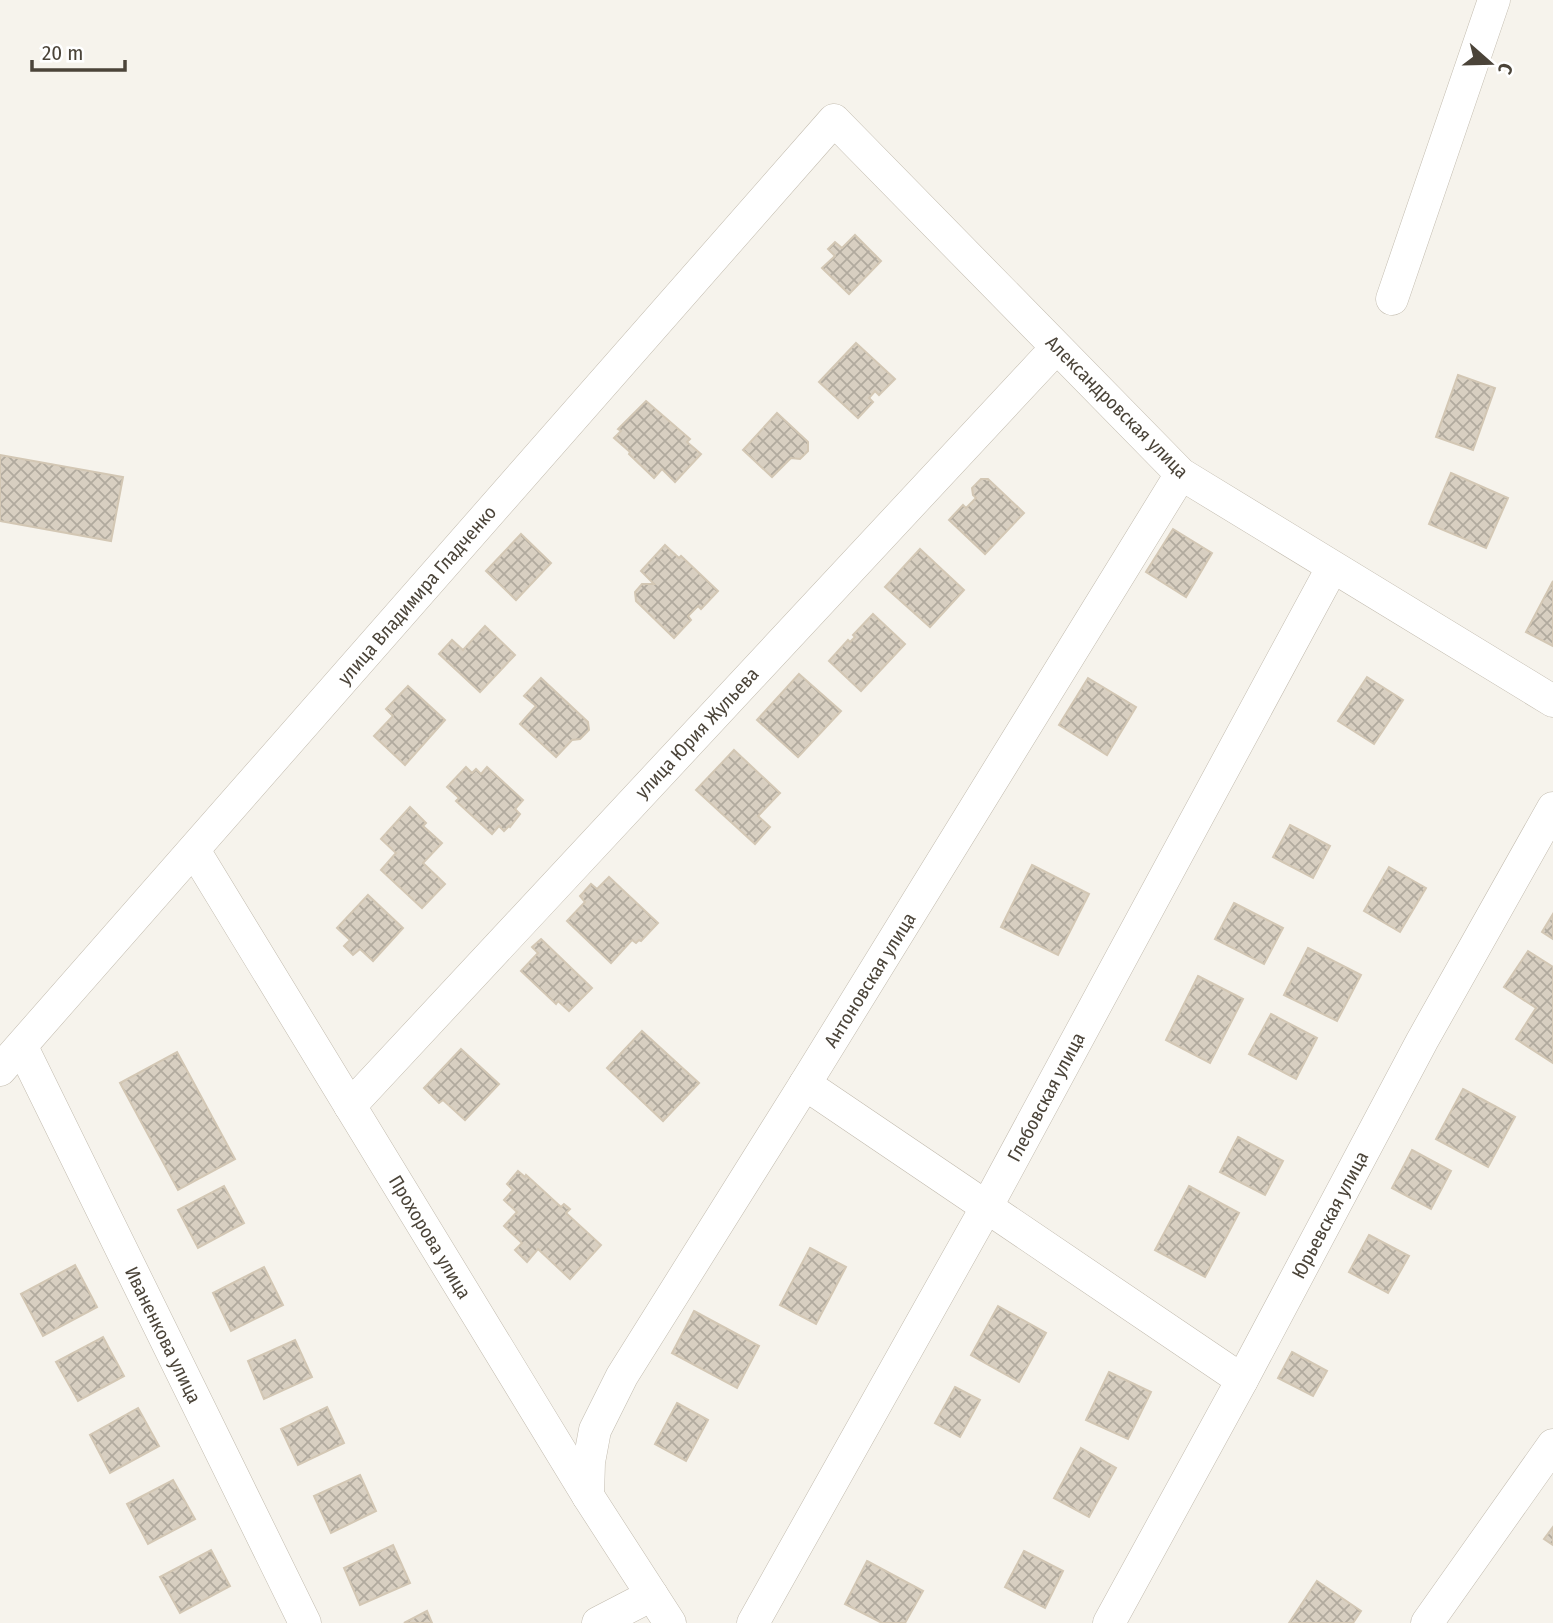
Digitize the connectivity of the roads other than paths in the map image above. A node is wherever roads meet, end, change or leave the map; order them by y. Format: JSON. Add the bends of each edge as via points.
{"nodes":[{"id":1,"x":1494,"y":0,"type":"edge"},
{"id":2,"x":834,"y":120,"type":"joint"},
{"id":3,"x":1392,"y":299,"type":"dead end"},
{"id":4,"x":1045,"y":360,"type":"dead end"},
{"id":5,"x":1181,"y":474,"type":"junction"},
{"id":6,"x":1332,"y":568,"type":"junction"},
{"id":7,"x":1553,"y":701,"type":"edge"},
{"id":8,"x":1553,"y":807,"type":"edge"},
{"id":9,"x":194,"y":850,"type":"junction"},
{"id":10,"x":22,"y":1047,"type":"junction"},
{"id":11,"x":0,"y":1070,"type":"edge"},
{"id":12,"x":805,"y":1084,"type":"junction"},
{"id":13,"x":350,"y":1106,"type":"junction"},
{"id":14,"x":986,"y":1208,"type":"junction"},
{"id":15,"x":1242,"y":1380,"type":"junction"},
{"id":16,"x":1553,"y":1445,"type":"edge"},
{"id":17,"x":588,"y":1496,"type":"junction"},
{"id":18,"x":652,"y":1595,"type":"junction"},
{"id":19,"x":305,"y":1623,"type":"edge"},
{"id":20,"x":598,"y":1623,"type":"edge"},
{"id":21,"x":670,"y":1623,"type":"edge"},
{"id":22,"x":752,"y":1623,"type":"edge"},
{"id":23,"x":1109,"y":1623,"type":"edge"},
{"id":24,"x":1427,"y":1623,"type":"edge"}],
"edges":[{"from":1,"to":3,"type":"street"},
{"from":2,"to":5,"type":"street","name":"Александровская улица"},
{"from":2,"to":9,"type":"street","name":"улица Владимира Гладченко"},
{"from":4,"to":13,"type":"street","name":"улица Юрия Жульева"},
{"from":5,"to":6,"type":"street","name":"Александровская улица"},
{"from":5,"to":12,"type":"street","name":"Антоновская улица"},
{"from":6,"to":7,"type":"street","name":"Александровская улица"},
{"from":6,"to":14,"type":"street","name":"Глебовская улица"},
{"from":8,"to":15,"type":"street","name":"Юрьевская улица","via":[[1422,1041]]},
{"from":9,"to":10,"type":"street","name":"улица Владимира Гладченко"},
{"from":9,"to":13,"type":"street","name":"Прохорова улица"},
{"from":10,"to":11,"type":"street","name":"улица Владимира Гладченко"},
{"from":10,"to":19,"type":"street","name":"Иваненкова улица"},
{"from":12,"to":14,"type":"street"},
{"from":12,"to":17,"type":"street","name":"Антоновская улица","via":[[622,1376],[595,1430]]},
{"from":13,"to":17,"type":"street","name":"Прохорова улица"},
{"from":14,"to":15,"type":"street"},
{"from":14,"to":22,"type":"street","name":"Глебовская улица"},
{"from":15,"to":23,"type":"street","name":"Юрьевская улица"},
{"from":16,"to":24,"type":"street"},
{"from":17,"to":18,"type":"street","name":"Прохорова улица"},
{"from":18,"to":20,"type":"street"},
{"from":18,"to":21,"type":"street","name":"Прохорова улица"}]}
